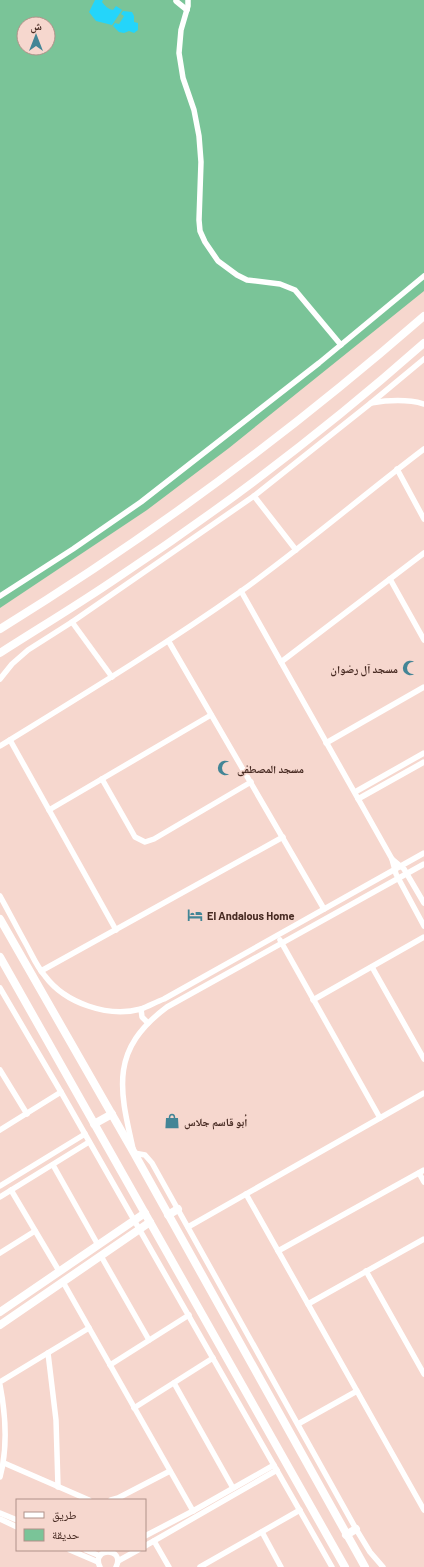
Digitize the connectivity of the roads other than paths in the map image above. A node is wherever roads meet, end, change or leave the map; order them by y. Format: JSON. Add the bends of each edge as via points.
{"nodes":[{"id":1,"x":176,"y":0,"type":"edge"},
{"id":2,"x":188,"y":0,"type":"edge"},
{"id":3,"x":187,"y":10,"type":"junction"},
{"id":4,"x":424,"y":276,"type":"edge"},
{"id":5,"x":424,"y":316,"type":"edge"},
{"id":6,"x":424,"y":343,"type":"edge"},
{"id":7,"x":341,"y":345,"type":"junction"},
{"id":8,"x":424,"y":359,"type":"edge"},
{"id":9,"x":371,"y":403,"type":"junction"},
{"id":10,"x":424,"y":404,"type":"edge"},
{"id":11,"x":424,"y":449,"type":"edge"},
{"id":12,"x":397,"y":470,"type":"junction"},
{"id":13,"x":254,"y":496,"type":"junction"},
{"id":14,"x":424,"y":519,"type":"edge"},
{"id":15,"x":296,"y":550,"type":"junction"},
{"id":16,"x":424,"y":553,"type":"edge"},
{"id":17,"x":390,"y":579,"type":"junction"},
{"id":18,"x":241,"y":591,"type":"junction"},
{"id":19,"x":0,"y":596,"type":"edge"},
{"id":20,"x":72,"y":622,"type":"junction"},
{"id":21,"x":0,"y":629,"type":"edge"},
{"id":22,"x":424,"y":640,"type":"edge"},
{"id":23,"x":169,"y":642,"type":"junction"},
{"id":24,"x":0,"y":653,"type":"edge"},
{"id":25,"x":281,"y":662,"type":"junction"},
{"id":26,"x":112,"y":677,"type":"junction"},
{"id":27,"x":0,"y":679,"type":"edge"},
{"id":28,"x":424,"y":687,"type":"edge"},
{"id":29,"x":212,"y":715,"type":"junction"},
{"id":30,"x":10,"y":740,"type":"junction"},
{"id":31,"x":326,"y":743,"type":"junction"},
{"id":32,"x":0,"y":746,"type":"edge"},
{"id":33,"x":424,"y":753,"type":"edge"},
{"id":34,"x":424,"y":762,"type":"edge"},
{"id":35,"x":102,"y":779,"type":"junction"},
{"id":36,"x":251,"y":782,"type":"junction"},
{"id":37,"x":355,"y":792,"type":"junction"},
{"id":38,"x":358,"y":799,"type":"junction"},
{"id":39,"x":49,"y":810,"type":"junction"},
{"id":40,"x":283,"y":837,"type":"junction"},
{"id":41,"x":424,"y":853,"type":"edge"},
{"id":42,"x":392,"y":859,"type":"junction"},
{"id":43,"x":424,"y":864,"type":"edge"},
{"id":44,"x":402,"y":865,"type":"junction"},
{"id":45,"x":394,"y":870,"type":"junction"},
{"id":46,"x":407,"y":873,"type":"junction"},
{"id":47,"x":398,"y":878,"type":"junction"},
{"id":48,"x":0,"y":896,"type":"edge"},
{"id":49,"x":424,"y":903,"type":"edge"},
{"id":50,"x":324,"y":909,"type":"junction"},
{"id":51,"x":0,"y":919,"type":"edge"},
{"id":52,"x":424,"y":926,"type":"edge"},
{"id":53,"x":116,"y":930,"type":"junction"},
{"id":54,"x":278,"y":936,"type":"junction"},
{"id":55,"x":424,"y":937,"type":"edge"},
{"id":56,"x":282,"y":943,"type":"junction"},
{"id":57,"x":0,"y":956,"type":"edge"},
{"id":58,"x":372,"y":967,"type":"junction"},
{"id":59,"x":41,"y":971,"type":"junction"},
{"id":60,"x":0,"y":988,"type":"edge"},
{"id":61,"x":313,"y":1000,"type":"junction"},
{"id":62,"x":141,"y":1009,"type":"junction"},
{"id":63,"x":148,"y":1023,"type":"junction"},
{"id":64,"x":424,"y":1059,"type":"edge"},
{"id":65,"x":0,"y":1070,"type":"edge"},
{"id":66,"x":61,"y":1092,"type":"junction"},
{"id":67,"x":424,"y":1093,"type":"edge"},
{"id":68,"x":26,"y":1114,"type":"junction"},
{"id":69,"x":112,"y":1114,"type":"junction"},
{"id":70,"x":380,"y":1118,"type":"junction"},
{"id":71,"x":94,"y":1124,"type":"junction"},
{"id":72,"x":0,"y":1130,"type":"edge"},
{"id":73,"x":84,"y":1134,"type":"junction"},
{"id":74,"x":89,"y":1142,"type":"junction"},
{"id":75,"x":134,"y":1153,"type":"junction"},
{"id":76,"x":53,"y":1165,"type":"junction"},
{"id":77,"x":421,"y":1171,"type":"edge"},
{"id":78,"x":424,"y":1182,"type":"edge"},
{"id":79,"x":0,"y":1186,"type":"edge"},
{"id":80,"x":11,"y":1190,"type":"junction"},
{"id":81,"x":246,"y":1194,"type":"junction"},
{"id":82,"x":0,"y":1197,"type":"edge"},
{"id":83,"x":178,"y":1210,"type":"junction"},
{"id":84,"x":145,"y":1213,"type":"junction"},
{"id":85,"x":168,"y":1215,"type":"junction"},
{"id":86,"x":134,"y":1220,"type":"junction"},
{"id":87,"x":150,"y":1222,"type":"junction"},
{"id":88,"x":188,"y":1227,"type":"junction"},
{"id":89,"x":140,"y":1229,"type":"junction"},
{"id":90,"x":35,"y":1231,"type":"junction"},
{"id":91,"x":424,"y":1239,"type":"edge"},
{"id":92,"x":98,"y":1245,"type":"junction"},
{"id":93,"x":278,"y":1251,"type":"junction"},
{"id":94,"x":0,"y":1253,"type":"edge"},
{"id":95,"x":101,"y":1256,"type":"junction"},
{"id":96,"x":59,"y":1271,"type":"junction"},
{"id":97,"x":366,"y":1271,"type":"junction"},
{"id":98,"x":63,"y":1282,"type":"junction"},
{"id":99,"x":308,"y":1304,"type":"junction"},
{"id":100,"x":0,"y":1312,"type":"edge"},
{"id":101,"x":189,"y":1315,"type":"junction"},
{"id":102,"x":0,"y":1325,"type":"edge"},
{"id":103,"x":89,"y":1328,"type":"junction"},
{"id":104,"x":149,"y":1340,"type":"junction"},
{"id":105,"x":48,"y":1352,"type":"junction"},
{"id":106,"x":213,"y":1358,"type":"junction"},
{"id":107,"x":110,"y":1365,"type":"junction"},
{"id":108,"x":424,"y":1374,"type":"edge"},
{"id":109,"x":0,"y":1382,"type":"edge"},
{"id":110,"x":174,"y":1383,"type":"junction"},
{"id":111,"x":0,"y":1385,"type":"edge"},
{"id":112,"x":357,"y":1391,"type":"junction"},
{"id":113,"x":134,"y":1408,"type":"junction"},
{"id":114,"x":298,"y":1424,"type":"junction"},
{"id":115,"x":4,"y":1463,"type":"junction"},
{"id":116,"x":275,"y":1468,"type":"junction"},
{"id":117,"x":170,"y":1471,"type":"junction"},
{"id":118,"x":0,"y":1477,"type":"edge"},
{"id":119,"x":58,"y":1487,"type":"junction"},
{"id":120,"x":233,"y":1488,"type":"junction"},
{"id":121,"x":87,"y":1499,"type":"edge"},
{"id":122,"x":114,"y":1499,"type":"edge"},
{"id":123,"x":300,"y":1510,"type":"junction"},
{"id":124,"x":424,"y":1510,"type":"edge"},
{"id":125,"x":193,"y":1511,"type":"junction"},
{"id":126,"x":0,"y":1513,"type":"edge"},
{"id":127,"x":0,"y":1519,"type":"edge"},
{"id":128,"x":16,"y":1520,"type":"edge"},
{"id":129,"x":16,"y":1527,"type":"edge"},
{"id":130,"x":356,"y":1529,"type":"junction"},
{"id":131,"x":262,"y":1532,"type":"junction"},
{"id":132,"x":146,"y":1535,"type":"edge"},
{"id":133,"x":346,"y":1535,"type":"junction"},
{"id":134,"x":154,"y":1540,"type":"junction"},
{"id":135,"x":146,"y":1545,"type":"edge"},
{"id":136,"x":72,"y":1551,"type":"edge"},
{"id":137,"x":88,"y":1551,"type":"edge"},
{"id":138,"x":115,"y":1551,"type":"edge"},
{"id":139,"x":136,"y":1551,"type":"edge"},
{"id":140,"x":100,"y":1556,"type":"junction"},
{"id":141,"x":117,"y":1564,"type":"edge"},
{"id":142,"x":99,"y":1565,"type":"edge"},
{"id":143,"x":170,"y":1567,"type":"edge"},
{"id":144,"x":200,"y":1567,"type":"edge"},
{"id":145,"x":281,"y":1567,"type":"edge"},
{"id":146,"x":332,"y":1567,"type":"edge"},
{"id":147,"x":345,"y":1567,"type":"edge"},
{"id":148,"x":365,"y":1567,"type":"edge"},
{"id":149,"x":383,"y":1567,"type":"edge"}],
"edges":[{"from":1,"to":3,"type":"street"},
{"from":2,"to":3,"type":"street"},
{"from":3,"to":7,"type":"street","via":[[181,30],[179,53],[199,136],[201,162],[198,220],[205,242],[218,262],[237,275],[247,280],[280,284],[295,290]]},
{"from":4,"to":7,"type":"street"},
{"from":5,"to":21,"type":"street","via":[[350,379],[209,489],[107,560]]},
{"from":6,"to":24,"type":"street","via":[[327,424],[220,506],[118,578]]},
{"from":7,"to":19,"type":"street","via":[[140,502]]},
{"from":8,"to":9,"type":"street"},
{"from":9,"to":10,"type":"street","via":[[396,400]]},
{"from":9,"to":13,"type":"street"},
{"from":11,"to":12,"type":"street"},
{"from":12,"to":14,"type":"street"},
{"from":12,"to":15,"type":"street"},
{"from":13,"to":15,"type":"street"},
{"from":13,"to":20,"type":"street"},
{"from":15,"to":18,"type":"street"},
{"from":16,"to":17,"type":"street"},
{"from":17,"to":22,"type":"street"},
{"from":17,"to":25,"type":"street"},
{"from":18,"to":23,"type":"street"},
{"from":18,"to":25,"type":"street"},
{"from":20,"to":26,"type":"street"},
{"from":20,"to":27,"type":"street","via":[[28,650]]},
{"from":23,"to":26,"type":"street"},
{"from":23,"to":29,"type":"street"},
{"from":25,"to":31,"type":"street"},
{"from":26,"to":30,"type":"street"},
{"from":28,"to":31,"type":"street"},
{"from":29,"to":35,"type":"street"},
{"from":29,"to":36,"type":"street"},
{"from":30,"to":32,"type":"street"},
{"from":30,"to":39,"type":"street"},
{"from":31,"to":37,"type":"street"},
{"from":33,"to":37,"type":"street"},
{"from":34,"to":38,"type":"street"},
{"from":35,"to":36,"type":"street","via":[[135,837],[145,842],[152,841]]},
{"from":35,"to":39,"type":"street"},
{"from":36,"to":40,"type":"street"},
{"from":37,"to":38,"type":"street"},
{"from":38,"to":42,"type":"street"},
{"from":39,"to":53,"type":"street"},
{"from":40,"to":50,"type":"street"},
{"from":40,"to":53,"type":"street"},
{"from":41,"to":44,"type":"street"},
{"from":42,"to":44,"type":"street"},
{"from":42,"to":45,"type":"street"},
{"from":43,"to":46,"type":"street"},
{"from":44,"to":45,"type":"street"},
{"from":44,"to":46,"type":"street"},
{"from":45,"to":47,"type":"street"},
{"from":45,"to":50,"type":"street"},
{"from":46,"to":47,"type":"street"},
{"from":46,"to":49,"type":"street"},
{"from":47,"to":52,"type":"street"},
{"from":47,"to":56,"type":"street"},
{"from":48,"to":59,"type":"street"},
{"from":50,"to":54,"type":"street"},
{"from":51,"to":69,"type":"street"},
{"from":53,"to":59,"type":"street"},
{"from":54,"to":56,"type":"street"},
{"from":54,"to":62,"type":"street"},
{"from":55,"to":58,"type":"street"},
{"from":56,"to":61,"type":"street"},
{"from":56,"to":63,"type":"street","via":[[175,1002]]},
{"from":57,"to":71,"type":"street"},
{"from":58,"to":61,"type":"street"},
{"from":58,"to":64,"type":"street"},
{"from":59,"to":62,"type":"street","via":[[56,989],[84,1004],[106,1010]]},
{"from":60,"to":66,"type":"street"},
{"from":61,"to":70,"type":"street"},
{"from":62,"to":63,"type":"street","via":[[142,1017]]},
{"from":63,"to":75,"type":"street","via":[[130,1049],[122,1081],[124,1109]]},
{"from":65,"to":68,"type":"street"},
{"from":66,"to":68,"type":"street"},
{"from":66,"to":73,"type":"street"},
{"from":67,"to":70,"type":"street"},
{"from":68,"to":72,"type":"street"},
{"from":69,"to":71,"type":"street"},
{"from":69,"to":75,"type":"street"},
{"from":70,"to":81,"type":"street"},
{"from":71,"to":84,"type":"street"},
{"from":73,"to":74,"type":"street"},
{"from":73,"to":79,"type":"street"},
{"from":74,"to":76,"type":"street"},
{"from":74,"to":86,"type":"street"},
{"from":75,"to":83,"type":"street","via":[[145,1155],[150,1160]]},
{"from":75,"to":85,"type":"street"},
{"from":76,"to":80,"type":"street"},
{"from":76,"to":92,"type":"street"},
{"from":77,"to":78,"type":"street"},
{"from":77,"to":93,"type":"street"},
{"from":80,"to":82,"type":"street"},
{"from":80,"to":90,"type":"street"},
{"from":81,"to":88,"type":"street"},
{"from":81,"to":93,"type":"street"},
{"from":83,"to":85,"type":"street"},
{"from":83,"to":88,"type":"street"},
{"from":84,"to":86,"type":"street"},
{"from":84,"to":87,"type":"street"},
{"from":85,"to":133,"type":"street"},
{"from":86,"to":89,"type":"street"},
{"from":86,"to":92,"type":"street"},
{"from":87,"to":89,"type":"street"},
{"from":87,"to":147,"type":"street"},
{"from":88,"to":114,"type":"street"},
{"from":89,"to":95,"type":"street"},
{"from":89,"to":101,"type":"street"},
{"from":90,"to":94,"type":"street"},
{"from":90,"to":96,"type":"street"},
{"from":91,"to":97,"type":"street"},
{"from":92,"to":96,"type":"street"},
{"from":93,"to":99,"type":"street"},
{"from":95,"to":98,"type":"street"},
{"from":95,"to":104,"type":"street"},
{"from":96,"to":100,"type":"street"},
{"from":97,"to":99,"type":"street"},
{"from":97,"to":108,"type":"street"},
{"from":98,"to":102,"type":"street"},
{"from":98,"to":103,"type":"street"},
{"from":99,"to":112,"type":"street"},
{"from":101,"to":104,"type":"street"},
{"from":101,"to":106,"type":"street"},
{"from":103,"to":105,"type":"street"},
{"from":103,"to":107,"type":"street"},
{"from":104,"to":107,"type":"street"},
{"from":105,"to":109,"type":"street"},
{"from":105,"to":119,"type":"street","via":[[56,1420]]},
{"from":106,"to":110,"type":"street"},
{"from":106,"to":116,"type":"street"},
{"from":107,"to":113,"type":"street"},
{"from":110,"to":113,"type":"street"},
{"from":110,"to":120,"type":"street"},
{"from":111,"to":115,"type":"street","via":[[6,1429]]},
{"from":112,"to":114,"type":"street"},
{"from":112,"to":124,"type":"street"},
{"from":113,"to":117,"type":"street"},
{"from":114,"to":130,"type":"street"},
{"from":115,"to":118,"type":"street"},
{"from":115,"to":119,"type":"street"},
{"from":116,"to":120,"type":"street"},
{"from":116,"to":123,"type":"street"},
{"from":116,"to":134,"type":"street"},
{"from":117,"to":122,"type":"street"},
{"from":117,"to":125,"type":"street"},
{"from":119,"to":121,"type":"street"},
{"from":120,"to":125,"type":"street"},
{"from":123,"to":131,"type":"street"},
{"from":123,"to":146,"type":"street"},
{"from":125,"to":132,"type":"street"},
{"from":126,"to":128,"type":"street"},
{"from":127,"to":129,"type":"street"},
{"from":130,"to":133,"type":"street"},
{"from":130,"to":149,"type":"street"},
{"from":131,"to":144,"type":"street"},
{"from":131,"to":145,"type":"street"},
{"from":133,"to":148,"type":"street"},
{"from":134,"to":135,"type":"street"},
{"from":134,"to":143,"type":"street"},
{"from":136,"to":142,"type":"street"},
{"from":137,"to":140,"type":"street"},
{"from":138,"to":140,"type":"street","via":[[104,1552]]},
{"from":138,"to":141,"type":"street"},
{"from":139,"to":141,"type":"street"},
{"from":140,"to":142,"type":"street"}]}
